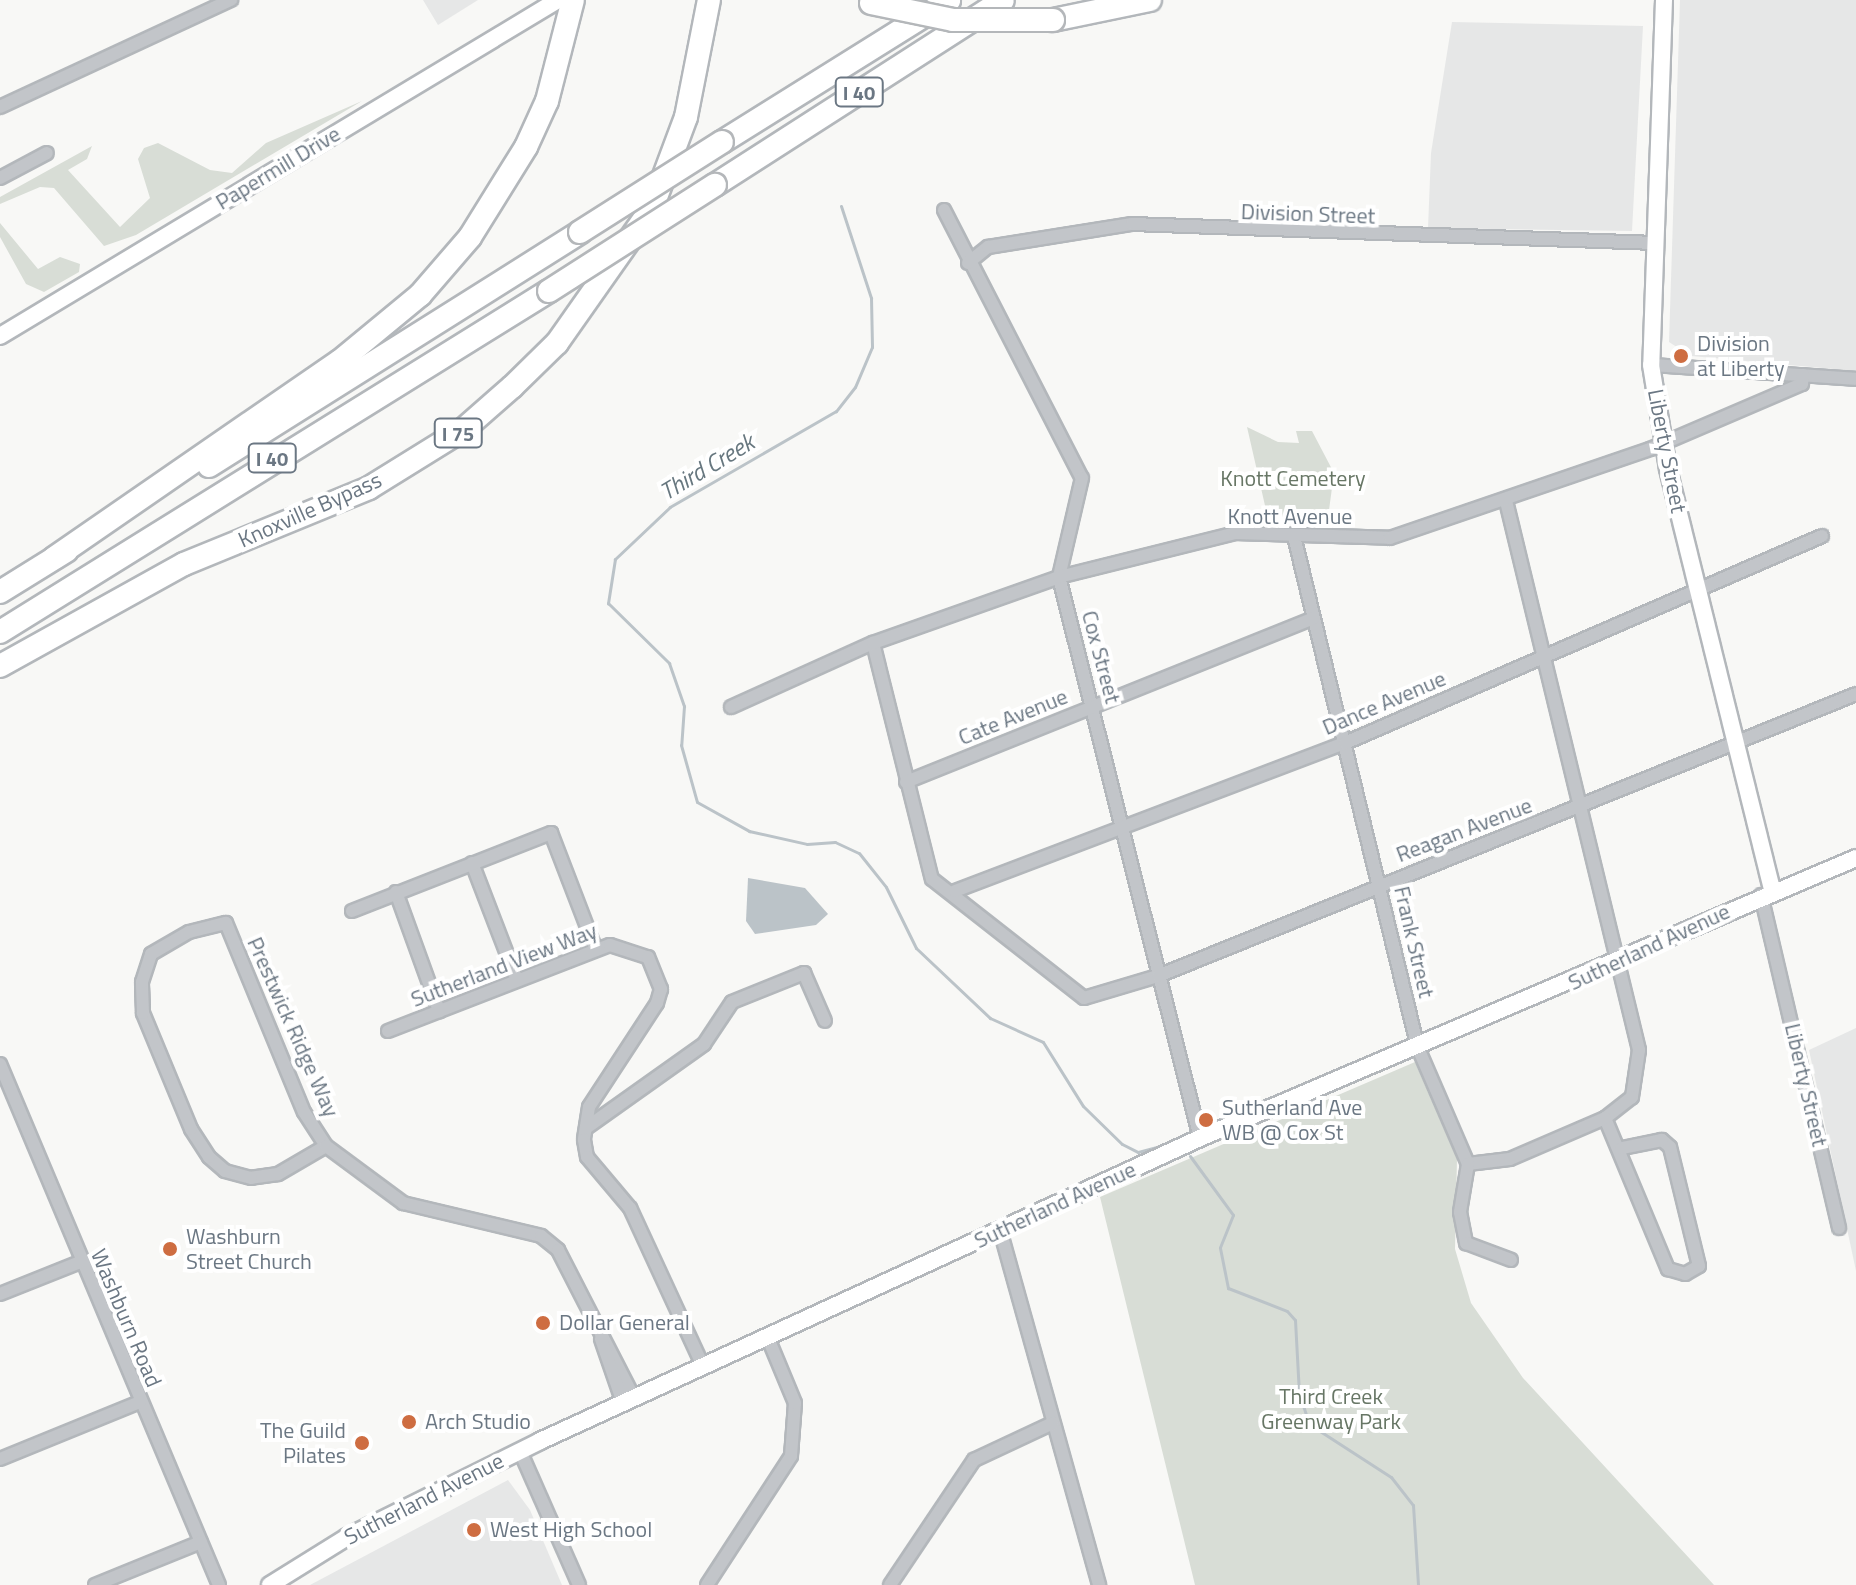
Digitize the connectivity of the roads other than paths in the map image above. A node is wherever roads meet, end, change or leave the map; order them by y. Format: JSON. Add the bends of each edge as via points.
{"nodes":[{"id":1,"x":231,"y":0,"type":"edge"},
{"id":2,"x":558,"y":0,"type":"edge"},
{"id":3,"x":573,"y":0,"type":"edge"},
{"id":4,"x":709,"y":0,"type":"edge"},
{"id":5,"x":949,"y":0,"type":"edge"},
{"id":6,"x":1003,"y":0,"type":"edge"},
{"id":7,"x":1150,"y":0,"type":"edge"},
{"id":8,"x":1664,"y":0,"type":"edge"},
{"id":9,"x":866,"y":2,"type":"edge"},
{"id":10,"x":0,"y":107,"type":"edge"},
{"id":11,"x":47,"y":153,"type":"dead end"},
{"id":12,"x":0,"y":178,"type":"edge"},
{"id":13,"x":944,"y":210,"type":"dead end"},
{"id":14,"x":1655,"y":243,"type":"junction"},
{"id":15,"x":968,"y":263,"type":"junction"},
{"id":16,"x":0,"y":336,"type":"edge"},
{"id":17,"x":1651,"y":365,"type":"junction"},
{"id":18,"x":1802,"y":379,"type":"junction"},
{"id":19,"x":1856,"y":379,"type":"edge"},
{"id":20,"x":1663,"y":443,"type":"junction"},
{"id":21,"x":1506,"y":501,"type":"junction"},
{"id":22,"x":1294,"y":536,"type":"junction"},
{"id":23,"x":1822,"y":536,"type":"dead end"},
{"id":24,"x":54,"y":558,"type":"junction"},
{"id":25,"x":1059,"y":577,"type":"junction"},
{"id":26,"x":1698,"y":590,"type":"junction"},
{"id":27,"x":0,"y":592,"type":"edge"},
{"id":28,"x":1313,"y":618,"type":"junction"},
{"id":29,"x":0,"y":632,"type":"edge"},
{"id":30,"x":873,"y":643,"type":"junction"},
{"id":31,"x":1548,"y":654,"type":"junction"},
{"id":32,"x":0,"y":666,"type":"edge"},
{"id":33,"x":1856,"y":694,"type":"edge"},
{"id":34,"x":1094,"y":705,"type":"junction"},
{"id":35,"x":731,"y":707,"type":"dead end"},
{"id":36,"x":1735,"y":741,"type":"junction"},
{"id":37,"x":1345,"y":743,"type":"junction"},
{"id":38,"x":906,"y":782,"type":"junction"},
{"id":39,"x":1583,"y":806,"type":"junction"},
{"id":40,"x":1122,"y":824,"type":"junction"},
{"id":41,"x":1856,"y":858,"type":"edge"},
{"id":42,"x":472,"y":863,"type":"junction"},
{"id":43,"x":1381,"y":883,"type":"junction"},
{"id":44,"x":955,"y":891,"type":"junction"},
{"id":45,"x":396,"y":892,"type":"junction"},
{"id":46,"x":1767,"y":893,"type":"junction"},
{"id":47,"x":352,"y":911,"type":"dead end"},
{"id":48,"x":596,"y":950,"type":"junction"},
{"id":49,"x":1619,"y":963,"type":"junction"},
{"id":50,"x":1158,"y":976,"type":"junction"},
{"id":51,"x":517,"y":980,"type":"junction"},
{"id":52,"x":439,"y":1011,"type":"junction"},
{"id":53,"x":825,"y":1021,"type":"dead end"},
{"id":54,"x":388,"y":1031,"type":"dead end"},
{"id":55,"x":1418,"y":1048,"type":"junction"},
{"id":56,"x":0,"y":1064,"type":"edge"},
{"id":57,"x":1605,"y":1118,"type":"junction"},
{"id":58,"x":586,"y":1128,"type":"junction"},
{"id":59,"x":1200,"y":1138,"type":"junction"},
{"id":60,"x":326,"y":1146,"type":"junction"},
{"id":61,"x":1622,"y":1148,"type":"junction"},
{"id":62,"x":1468,"y":1164,"type":"junction"},
{"id":63,"x":1839,"y":1228,"type":"dead end"},
{"id":64,"x":1000,"y":1230,"type":"junction"},
{"id":65,"x":1511,"y":1260,"type":"dead end"},
{"id":66,"x":80,"y":1262,"type":"junction"},
{"id":67,"x":0,"y":1294,"type":"edge"},
{"id":68,"x":768,"y":1338,"type":"junction"},
{"id":69,"x":703,"y":1366,"type":"junction"},
{"id":70,"x":629,"y":1401,"type":"junction"},
{"id":71,"x":140,"y":1402,"type":"junction"},
{"id":72,"x":1053,"y":1423,"type":"junction"},
{"id":73,"x":520,"y":1451,"type":"junction"},
{"id":74,"x":0,"y":1459,"type":"edge"},
{"id":75,"x":201,"y":1542,"type":"junction"},
{"id":76,"x":95,"y":1585,"type":"edge"},
{"id":77,"x":219,"y":1585,"type":"edge"},
{"id":78,"x":270,"y":1585,"type":"edge"},
{"id":79,"x":579,"y":1585,"type":"edge"},
{"id":80,"x":707,"y":1585,"type":"edge"},
{"id":81,"x":890,"y":1585,"type":"edge"},
{"id":82,"x":1099,"y":1585,"type":"edge"}],
"edges":[{"from":1,"to":10,"type":"street"},
{"from":2,"to":16,"type":"street","name":"Papermill Drive"},
{"from":3,"to":24,"type":"highway","via":[[553,82],[499,196],[420,295],[340,361]]},
{"from":4,"to":32,"type":"highway","name":"Knoxville Bypass","number":"I 75","via":[[686,117],[652,208],[557,343],[512,387],[464,429],[369,488],[184,564]]},
{"from":5,"to":24,"type":"highway","number":"I 40","bridge":true},
{"from":6,"to":29,"type":"highway","number":"I 40","bridge":true,"via":[[549,291]]},
{"from":7,"to":9,"type":"highway","bridge":true,"via":[[1053,20],[953,20]]},
{"from":8,"to":14,"type":"street","name":"Liberty Street"},
{"from":11,"to":12,"type":"street"},
{"from":13,"to":15,"type":"street","name":"Cox Street"},
{"from":14,"to":15,"type":"street","name":"Division Street","via":[[1132,224],[988,247]]},
{"from":14,"to":17,"type":"street","name":"Liberty Street"},
{"from":15,"to":25,"type":"street","name":"Cox Street","via":[[1082,478]]},
{"from":17,"to":18,"type":"street"},
{"from":17,"to":20,"type":"street","name":"Liberty Street"},
{"from":18,"to":19,"type":"street"},
{"from":18,"to":20,"type":"street","name":"Knott Avenue"},
{"from":20,"to":21,"type":"street","name":"Knott Avenue"},
{"from":20,"to":26,"type":"street","name":"Liberty Street"},
{"from":21,"to":22,"type":"street","name":"Knott Avenue","via":[[1390,538]]},
{"from":21,"to":31,"type":"street"},
{"from":22,"to":25,"type":"street","name":"Knott Avenue","via":[[1235,533]]},
{"from":22,"to":28,"type":"street","name":"Frank Street"},
{"from":23,"to":26,"type":"street","name":"Dance Avenue"},
{"from":24,"to":27,"type":"highway","number":"I 40"},
{"from":25,"to":30,"type":"street","name":"Knott Avenue"},
{"from":25,"to":34,"type":"street","name":"Cox Street"},
{"from":26,"to":31,"type":"street","name":"Dance Avenue"},
{"from":26,"to":36,"type":"street","name":"Liberty Street"},
{"from":28,"to":34,"type":"street","name":"Cate Avenue"},
{"from":28,"to":37,"type":"street","name":"Frank Street"},
{"from":30,"to":35,"type":"street","name":"Knott Avenue"},
{"from":30,"to":38,"type":"street"},
{"from":31,"to":37,"type":"street","name":"Dance Avenue"},
{"from":31,"to":39,"type":"street"},
{"from":33,"to":36,"type":"street","name":"Reagan Avenue"},
{"from":34,"to":38,"type":"street","name":"Cate Avenue"},
{"from":34,"to":40,"type":"street","name":"Cox Street"},
{"from":36,"to":39,"type":"street","name":"Reagan Avenue"},
{"from":36,"to":46,"type":"street","name":"Liberty Street"},
{"from":37,"to":40,"type":"street","name":"Dance Avenue"},
{"from":37,"to":43,"type":"street","name":"Frank Street"},
{"from":38,"to":44,"type":"street","via":[[927,869],[941,887]]},
{"from":39,"to":43,"type":"street","name":"Reagan Avenue"},
{"from":39,"to":49,"type":"street"},
{"from":40,"to":44,"type":"street","name":"Dance Avenue"},
{"from":40,"to":50,"type":"street","name":"Cox Street"},
{"from":41,"to":46,"type":"street","name":"Sutherland Avenue"},
{"from":42,"to":45,"type":"street"},
{"from":42,"to":48,"type":"street","via":[[551,833]]},
{"from":42,"to":51,"type":"street"},
{"from":43,"to":50,"type":"street","name":"Reagan Avenue"},
{"from":43,"to":55,"type":"street","name":"Frank Street"},
{"from":44,"to":50,"type":"street","name":"Reagan Avenue","via":[[1084,998]]},
{"from":45,"to":47,"type":"street"},
{"from":45,"to":52,"type":"street"},
{"from":46,"to":49,"type":"street","name":"Sutherland Avenue"},
{"from":46,"to":63,"type":"street","name":"Liberty Street"},
{"from":48,"to":51,"type":"street","name":"Sutherland View Way"},
{"from":48,"to":58,"type":"street","name":"Sutherland View Way","via":[[610,945],[636,948],[648,957],[661,989],[589,1107]]},
{"from":49,"to":55,"type":"street","name":"Sutherland Avenue"},
{"from":49,"to":57,"type":"street","via":[[1639,1050],[1639,1080],[1632,1097]]},
{"from":50,"to":59,"type":"street","name":"Cox Street"},
{"from":51,"to":52,"type":"street","name":"Sutherland View Way"},
{"from":52,"to":54,"type":"street","name":"Sutherland View Way"},
{"from":53,"to":58,"type":"street","via":[[804,973],[732,1002],[704,1044]]},
{"from":55,"to":59,"type":"street","name":"Sutherland Avenue"},
{"from":55,"to":62,"type":"street","name":"Frank Street"},
{"from":56,"to":66,"type":"street","name":"Washburn Road"},
{"from":57,"to":61,"type":"street"},
{"from":57,"to":62,"type":"street","via":[[1510,1159]]},
{"from":58,"to":69,"type":"street","via":[[587,1157],[630,1208]]},
{"from":59,"to":64,"type":"street","name":"Sutherland Avenue"},
{"from":60,"to":60,"type":"street","name":"Prestwick Ridge Way","via":[[304,1112],[226,923],[189,932],[151,954],[142,982],[143,1013],[191,1129],[209,1157],[225,1171],[251,1178],[278,1174]]},
{"from":60,"to":70,"type":"street","name":"Prestwick Ridge Way","via":[[403,1203],[541,1236],[558,1250]]},
{"from":61,"to":61,"type":"street","via":[[1668,1269],[1685,1274],[1699,1266],[1670,1147],[1662,1140]]},
{"from":62,"to":65,"type":"street","via":[[1460,1212],[1466,1243]]},
{"from":64,"to":68,"type":"street","name":"Sutherland Avenue"},
{"from":64,"to":72,"type":"street"},
{"from":66,"to":67,"type":"street"},
{"from":66,"to":71,"type":"street","name":"Washburn Road"},
{"from":68,"to":69,"type":"street","name":"Sutherland Avenue"},
{"from":68,"to":80,"type":"street","via":[[795,1403],[791,1456]]},
{"from":69,"to":70,"type":"street","name":"Sutherland Avenue"},
{"from":70,"to":73,"type":"street","name":"Sutherland Avenue"},
{"from":71,"to":74,"type":"street"},
{"from":71,"to":75,"type":"street","name":"Washburn Road"},
{"from":72,"to":81,"type":"street","via":[[974,1460]]},
{"from":72,"to":82,"type":"street"},
{"from":73,"to":78,"type":"street","name":"Sutherland Avenue","via":[[347,1537]]},
{"from":73,"to":79,"type":"street"},
{"from":75,"to":76,"type":"street"},
{"from":75,"to":77,"type":"street","name":"Washburn Road"}]}
